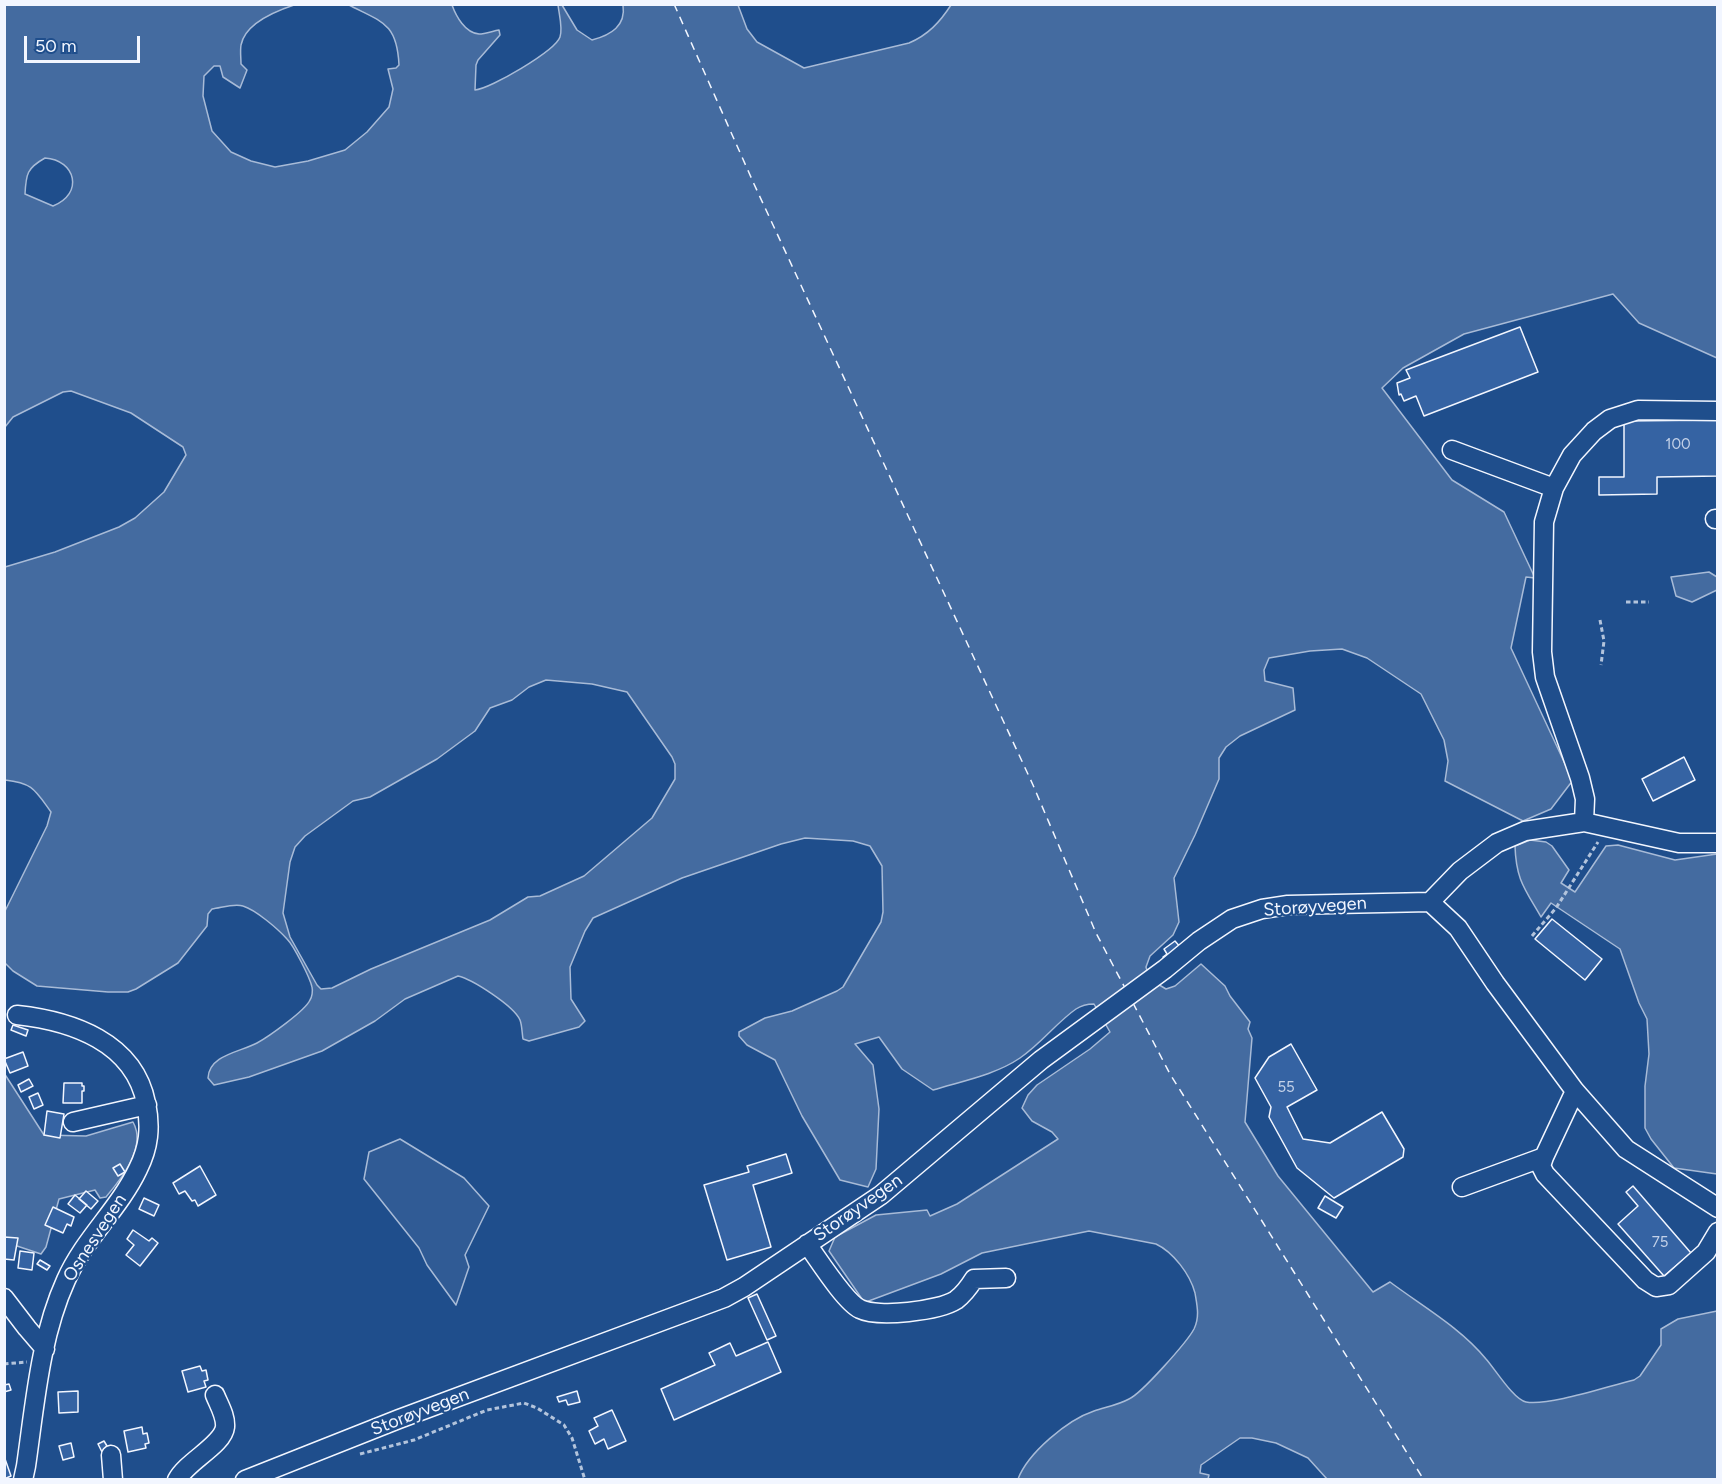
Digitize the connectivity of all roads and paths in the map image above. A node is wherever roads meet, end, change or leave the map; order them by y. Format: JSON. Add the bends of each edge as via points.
{"nodes":[{"id":1,"x":1718,"y":411,"type":"edge"},
{"id":2,"x":1452,"y":450,"type":"dead end"},
{"id":3,"x":1554,"y":488,"type":"junction"},
{"id":4,"x":1626,"y":602,"type":"dead end"},
{"id":5,"x":1649,"y":602,"type":"dead end"},
{"id":6,"x":1600,"y":620,"type":"dead end"},
{"id":7,"x":1601,"y":664,"type":"dead end"},
{"id":8,"x":1584,"y":822,"type":"junction"},
{"id":9,"x":1606,"y":825,"type":"junction"},
{"id":10,"x":1718,"y":843,"type":"edge"},
{"id":11,"x":1430,"y":902,"type":"junction"},
{"id":12,"x":1532,"y":936,"type":"dead end"},
{"id":13,"x":17,"y":1015,"type":"dead end"},
{"id":14,"x":1575,"y":1091,"type":"junction"},
{"id":15,"x":147,"y":1106,"type":"junction"},
{"id":16,"x":73,"y":1122,"type":"dead end"},
{"id":17,"x":1544,"y":1157,"type":"junction"},
{"id":18,"x":1462,"y":1187,"type":"dead end"},
{"id":19,"x":1718,"y":1208,"type":"edge"},
{"id":20,"x":1718,"y":1232,"type":"edge"},
{"id":21,"x":807,"y":1244,"type":"junction"},
{"id":22,"x":1006,"y":1278,"type":"dead end"},
{"id":23,"x":4,"y":1298,"type":"edge"},
{"id":24,"x":45,"y":1349,"type":"junction"},
{"id":25,"x":215,"y":1395,"type":"dead end"},
{"id":26,"x":111,"y":1455,"type":"dead end"},
{"id":27,"x":352,"y":1455,"type":"dead end"},
{"id":28,"x":23,"y":1479,"type":"edge"},
{"id":29,"x":113,"y":1479,"type":"edge"},
{"id":30,"x":177,"y":1479,"type":"edge"},
{"id":31,"x":245,"y":1479,"type":"edge"},
{"id":32,"x":585,"y":1479,"type":"edge"}],
"edges":[{"from":1,"to":3,"type":"street","via":[[1638,410],[1610,418],[1572,455]]},
{"from":2,"to":3,"type":"street"},
{"from":3,"to":8,"type":"street","via":[[1544,522],[1542,651],[1545,677],[1580,778]]},
{"from":4,"to":5,"type":"path"},
{"from":6,"to":7,"type":"path","via":[[1604,641]]},
{"from":8,"to":9,"type":"street"},
{"from":8,"to":11,"type":"street","via":[[1525,831],[1497,843],[1460,871]]},
{"from":9,"to":10,"type":"street","via":[[1679,843]]},
{"from":9,"to":12,"type":"path","via":[[1570,887]]},
{"from":11,"to":14,"type":"street","via":[[1458,928]]},
{"from":11,"to":21,"type":"street","name":"Storøyvegen","via":[[1288,905],[1232,919],[1018,1079],[881,1195]]},
{"from":13,"to":15,"type":"street","name":"Osnesvegen","via":[[66,1025],[116,1050],[134,1071]]},
{"from":14,"to":17,"type":"street"},
{"from":14,"to":19,"type":"street","via":[[1626,1149]]},
{"from":15,"to":16,"type":"street"},
{"from":15,"to":24,"type":"street","name":"Osnesvegen","via":[[149,1138],[141,1163],[72,1267],[55,1309]]},
{"from":17,"to":18,"type":"street"},
{"from":17,"to":20,"type":"street","via":[[1541,1166],[1545,1174],[1656,1287],[1669,1285],[1684,1272],[1706,1252]]},
{"from":21,"to":22,"type":"street","via":[[849,1301],[861,1310],[877,1313],[930,1309],[954,1301],[974,1279]]},
{"from":21,"to":31,"type":"street","name":"Storøyvegen","via":[[724,1298]]},
{"from":23,"to":24,"type":"street"},
{"from":24,"to":28,"type":"street","name":"Osnesvegen"},
{"from":25,"to":30,"type":"street","via":[[225,1429]]},
{"from":26,"to":29,"type":"street"},
{"from":27,"to":32,"type":"path","via":[[414,1440],[487,1410],[524,1403],[564,1425]]}]}
